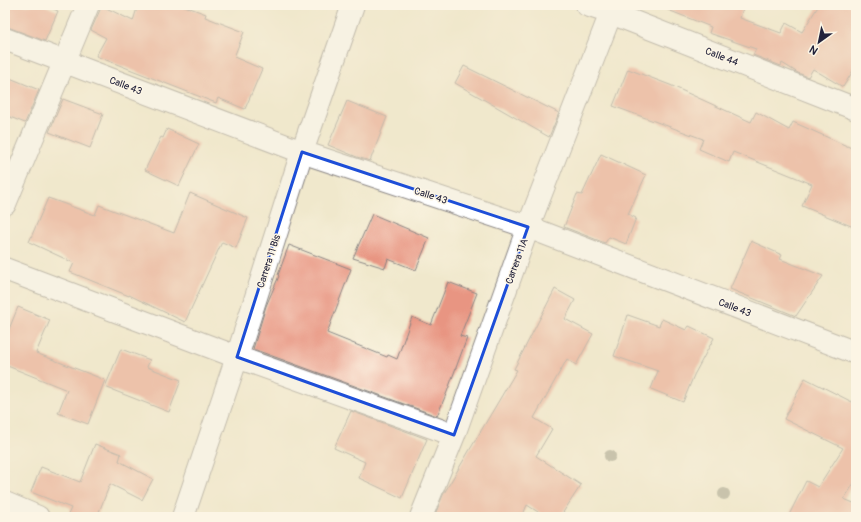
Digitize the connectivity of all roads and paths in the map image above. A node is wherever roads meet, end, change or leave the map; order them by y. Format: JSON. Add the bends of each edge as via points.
{"nodes":[{"id":1,"x":88,"y":5,"type":"edge"},
{"id":2,"x":353,"y":5,"type":"edge"},
{"id":3,"x":587,"y":5,"type":"edge"},
{"id":4,"x":612,"y":9,"type":"edge"},
{"id":5,"x":5,"y":39,"type":"edge"},
{"id":6,"x":65,"y":62,"type":"junction"},
{"id":7,"x":856,"y":109,"type":"edge"},
{"id":8,"x":302,"y":152,"type":"junction"},
{"id":9,"x":5,"y":204,"type":"edge"},
{"id":10,"x":528,"y":227,"type":"junction"},
{"id":11,"x":5,"y":269,"type":"edge"},
{"id":12,"x":856,"y":353,"type":"edge"},
{"id":13,"x":237,"y":357,"type":"junction"},
{"id":14,"x":454,"y":436,"type":"junction"},
{"id":15,"x":5,"y":503,"type":"edge"},
{"id":16,"x":38,"y":517,"type":"edge"},
{"id":17,"x":183,"y":517,"type":"edge"},
{"id":18,"x":420,"y":517,"type":"edge"}],
"edges":[{"from":1,"to":6,"type":"street"},
{"from":2,"to":8,"type":"street","name":"Carrera 11 Bis"},
{"from":3,"to":4,"type":"street","name":"Calle 44"},
{"from":4,"to":7,"type":"street","name":"Calle 44"},
{"from":4,"to":10,"type":"street","name":"Carrera 11A"},
{"from":5,"to":6,"type":"street","name":"Calle 43"},
{"from":6,"to":8,"type":"street","name":"Calle 43"},
{"from":6,"to":9,"type":"street"},
{"from":8,"to":10,"type":"street","name":"Calle 43"},
{"from":8,"to":13,"type":"street","name":"Carrera 11 Bis"},
{"from":10,"to":12,"type":"street","name":"Calle 43"},
{"from":10,"to":14,"type":"street","name":"Carrera 11A"},
{"from":11,"to":13,"type":"street"},
{"from":13,"to":14,"type":"street"},
{"from":13,"to":17,"type":"street","name":"Carrera 11 Bis"},
{"from":14,"to":18,"type":"street","name":"Carrera 11A"},
{"from":15,"to":16,"type":"street"}]}
